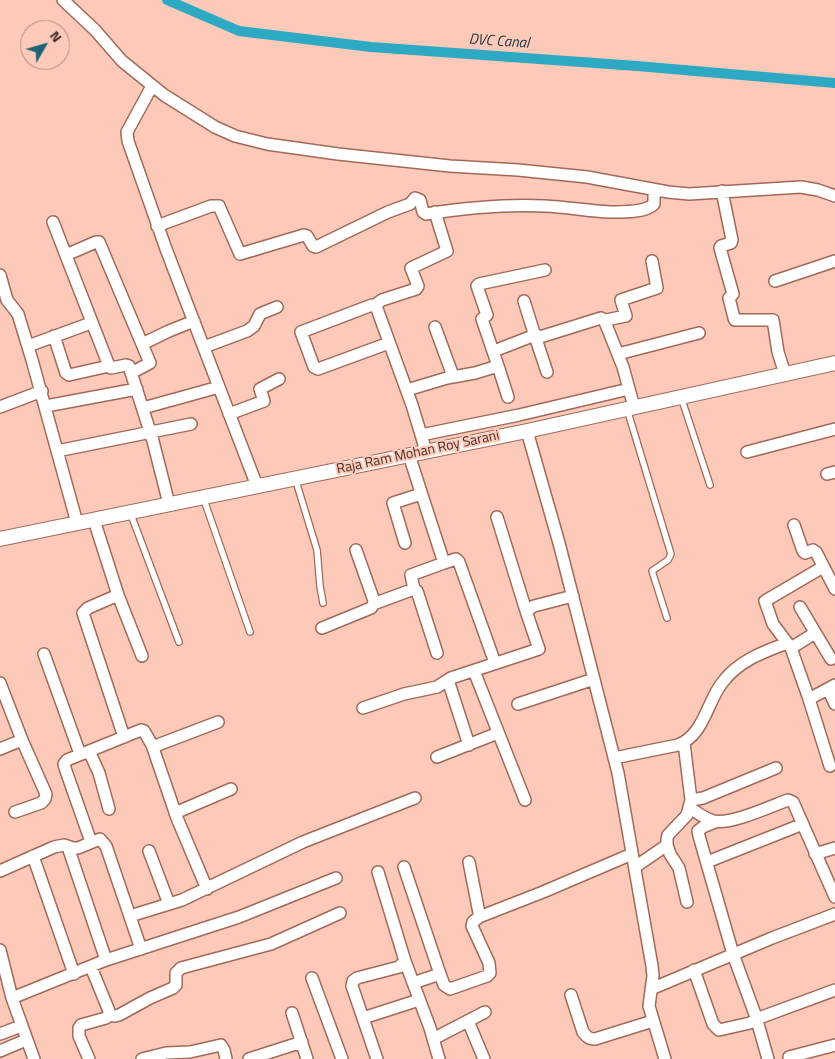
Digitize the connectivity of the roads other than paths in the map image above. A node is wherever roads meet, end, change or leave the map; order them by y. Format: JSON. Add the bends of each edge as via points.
{"nodes":[{"id":1,"x":63,"y":0,"type":"edge"},
{"id":2,"x":152,"y":86,"type":"junction"},
{"id":3,"x":654,"y":190,"type":"junction"},
{"id":4,"x":722,"y":191,"type":"junction"},
{"id":5,"x":835,"y":196,"type":"edge"},
{"id":6,"x":435,"y":212,"type":"junction"},
{"id":7,"x":53,"y":222,"type":"dead end"},
{"id":8,"x":158,"y":226,"type":"junction"},
{"id":9,"x":66,"y":256,"type":"junction"},
{"id":10,"x":652,"y":261,"type":"dead end"},
{"id":11,"x":835,"y":261,"type":"edge"},
{"id":12,"x":545,"y":270,"type":"dead end"},
{"id":13,"x":0,"y":275,"type":"edge"},
{"id":14,"x":775,"y":281,"type":"dead end"},
{"id":15,"x":524,"y":301,"type":"dead end"},
{"id":16,"x":375,"y":305,"type":"junction"},
{"id":17,"x":277,"y":307,"type":"dead end"},
{"id":18,"x":194,"y":321,"type":"junction"},
{"id":19,"x":606,"y":321,"type":"junction"},
{"id":20,"x":92,"y":322,"type":"junction"},
{"id":21,"x":435,"y":327,"type":"dead end"},
{"id":22,"x":699,"y":333,"type":"dead end"},
{"id":23,"x":535,"y":334,"type":"junction"},
{"id":24,"x":54,"y":336,"type":"junction"},
{"id":25,"x":389,"y":343,"type":"junction"},
{"id":26,"x":142,"y":344,"type":"junction"},
{"id":27,"x":28,"y":346,"type":"junction"},
{"id":28,"x":204,"y":347,"type":"junction"},
{"id":29,"x":494,"y":351,"type":"junction"},
{"id":30,"x":618,"y":354,"type":"junction"},
{"id":31,"x":835,"y":363,"type":"edge"},
{"id":32,"x":108,"y":366,"type":"junction"},
{"id":33,"x":498,"y":366,"type":"junction"},
{"id":34,"x":547,"y":372,"type":"dead end"},
{"id":35,"x":131,"y":373,"type":"junction"},
{"id":36,"x":786,"y":374,"type":"junction"},
{"id":37,"x":453,"y":376,"type":"junction"},
{"id":38,"x":279,"y":379,"type":"dead end"},
{"id":39,"x":219,"y":386,"type":"junction"},
{"id":40,"x":136,"y":389,"type":"junction"},
{"id":41,"x":629,"y":389,"type":"junction"},
{"id":42,"x":407,"y":390,"type":"junction"},
{"id":43,"x":42,"y":391,"type":"junction"},
{"id":44,"x":508,"y":397,"type":"dead end"},
{"id":45,"x":681,"y":397,"type":"junction"},
{"id":46,"x":46,"y":406,"type":"junction"},
{"id":47,"x":0,"y":407,"type":"edge"},
{"id":48,"x":143,"y":408,"type":"junction"},
{"id":49,"x":630,"y":408,"type":"junction"},
{"id":50,"x":229,"y":414,"type":"junction"},
{"id":51,"x":191,"y":424,"type":"dead end"},
{"id":52,"x":835,"y":429,"type":"edge"},
{"id":53,"x":527,"y":430,"type":"junction"},
{"id":54,"x":150,"y":432,"type":"junction"},
{"id":55,"x":421,"y":435,"type":"junction"},
{"id":56,"x":58,"y":451,"type":"junction"},
{"id":57,"x":426,"y":451,"type":"junction"},
{"id":58,"x":746,"y":452,"type":"dead end"},
{"id":59,"x":409,"y":455,"type":"junction"},
{"id":60,"x":295,"y":478,"type":"junction"},
{"id":61,"x":710,"y":485,"type":"dead end"},
{"id":62,"x":257,"y":486,"type":"junction"},
{"id":63,"x":421,"y":494,"type":"junction"},
{"id":64,"x":203,"y":497,"type":"junction"},
{"id":65,"x":169,"y":504,"type":"junction"},
{"id":66,"x":130,"y":512,"type":"junction"},
{"id":67,"x":497,"y":517,"type":"dead end"},
{"id":68,"x":94,"y":520,"type":"junction"},
{"id":69,"x":77,"y":523,"type":"junction"},
{"id":70,"x":794,"y":526,"type":"dead end"},
{"id":71,"x":0,"y":539,"type":"edge"},
{"id":72,"x":405,"y":543,"type":"dead end"},
{"id":73,"x":356,"y":550,"type":"dead end"},
{"id":74,"x":444,"y":563,"type":"junction"},
{"id":75,"x":823,"y":567,"type":"junction"},
{"id":76,"x":414,"y":589,"type":"junction"},
{"id":77,"x":835,"y":590,"type":"edge"},
{"id":78,"x":118,"y":595,"type":"junction"},
{"id":79,"x":573,"y":596,"type":"junction"},
{"id":80,"x":375,"y":602,"type":"junction"},
{"id":81,"x":323,"y":603,"type":"dead end"},
{"id":82,"x":800,"y":607,"type":"dead end"},
{"id":83,"x":527,"y":614,"type":"junction"},
{"id":84,"x":667,"y":618,"type":"dead end"},
{"id":85,"x":322,"y":628,"type":"dead end"},
{"id":86,"x":250,"y":632,"type":"dead end"},
{"id":87,"x":815,"y":634,"type":"junction"},
{"id":88,"x":179,"y":642,"type":"dead end"},
{"id":89,"x":789,"y":646,"type":"junction"},
{"id":90,"x":437,"y":653,"type":"dead end"},
{"id":91,"x":44,"y":654,"type":"dead end"},
{"id":92,"x":142,"y":656,"type":"dead end"},
{"id":93,"x":831,"y":659,"type":"dead end"},
{"id":94,"x":495,"y":664,"type":"junction"},
{"id":95,"x":474,"y":671,"type":"junction"},
{"id":96,"x":594,"y":679,"type":"junction"},
{"id":97,"x":448,"y":680,"type":"junction"},
{"id":98,"x":0,"y":683,"type":"edge"},
{"id":99,"x":832,"y":687,"type":"edge"},
{"id":100,"x":809,"y":699,"type":"junction"},
{"id":101,"x":518,"y":704,"type":"dead end"},
{"id":102,"x":835,"y":704,"type":"edge"},
{"id":103,"x":364,"y":708,"type":"dead end"},
{"id":104,"x":218,"y":722,"type":"dead end"},
{"id":105,"x":498,"y":733,"type":"junction"},
{"id":106,"x":124,"y":737,"type":"junction"},
{"id":107,"x":22,"y":740,"type":"junction"},
{"id":108,"x":684,"y":743,"type":"junction"},
{"id":109,"x":152,"y":745,"type":"junction"},
{"id":110,"x":469,"y":745,"type":"junction"},
{"id":111,"x":0,"y":749,"type":"edge"},
{"id":112,"x":85,"y":753,"type":"junction"},
{"id":113,"x":437,"y":757,"type":"dead end"},
{"id":114,"x":614,"y":758,"type":"junction"},
{"id":115,"x":830,"y":766,"type":"dead end"},
{"id":116,"x":776,"y":768,"type":"dead end"},
{"id":117,"x":231,"y":789,"type":"dead end"},
{"id":118,"x":415,"y":798,"type":"dead end"},
{"id":119,"x":525,"y":800,"type":"dead end"},
{"id":120,"x":691,"y":804,"type":"junction"},
{"id":121,"x":109,"y":808,"type":"dead end"},
{"id":122,"x":14,"y":812,"type":"dead end"},
{"id":123,"x":174,"y":812,"type":"junction"},
{"id":124,"x":714,"y":822,"type":"junction"},
{"id":125,"x":803,"y":824,"type":"junction"},
{"id":126,"x":91,"y":842,"type":"junction"},
{"id":127,"x":667,"y":845,"type":"junction"},
{"id":128,"x":68,"y":846,"type":"junction"},
{"id":129,"x":835,"y":848,"type":"edge"},
{"id":130,"x":149,"y":851,"type":"dead end"},
{"id":131,"x":632,"y":854,"type":"junction"},
{"id":132,"x":815,"y":854,"type":"junction"},
{"id":133,"x":33,"y":856,"type":"junction"},
{"id":134,"x":470,"y":862,"type":"dead end"},
{"id":135,"x":707,"y":862,"type":"junction"},
{"id":136,"x":404,"y":867,"type":"dead end"},
{"id":137,"x":635,"y":867,"type":"junction"},
{"id":138,"x":0,"y":871,"type":"edge"},
{"id":139,"x":378,"y":872,"type":"dead end"},
{"id":140,"x":336,"y":878,"type":"dead end"},
{"id":141,"x":207,"y":889,"type":"junction"},
{"id":142,"x":835,"y":897,"type":"edge"},
{"id":143,"x":687,"y":902,"type":"dead end"},
{"id":144,"x":169,"y":904,"type":"junction"},
{"id":145,"x":340,"y":913,"type":"dead end"},
{"id":146,"x":835,"y":914,"type":"edge"},
{"id":147,"x":130,"y":916,"type":"junction"},
{"id":148,"x":479,"y":917,"type":"junction"},
{"id":149,"x":141,"y":949,"type":"junction"},
{"id":150,"x":0,"y":950,"type":"edge"},
{"id":151,"x":733,"y":954,"type":"junction"},
{"id":152,"x":106,"y":960,"type":"junction"},
{"id":153,"x":405,"y":961,"type":"junction"},
{"id":154,"x":91,"y":967,"type":"junction"},
{"id":155,"x":694,"y":970,"type":"junction"},
{"id":156,"x":74,"y":974,"type":"junction"},
{"id":157,"x":440,"y":974,"type":"junction"},
{"id":158,"x":312,"y":978,"type":"dead end"},
{"id":159,"x":413,"y":983,"type":"junction"},
{"id":160,"x":651,"y":989,"type":"junction"},
{"id":161,"x":835,"y":990,"type":"edge"},
{"id":162,"x":571,"y":995,"type":"dead end"},
{"id":163,"x":12,"y":998,"type":"junction"},
{"id":164,"x":419,"y":1000,"type":"junction"},
{"id":165,"x":485,"y":1012,"type":"dead end"},
{"id":166,"x":292,"y":1013,"type":"dead end"},
{"id":167,"x":109,"y":1015,"type":"junction"},
{"id":168,"x":363,"y":1018,"type":"junction"},
{"id":169,"x":757,"y":1018,"type":"junction"},
{"id":170,"x":468,"y":1021,"type":"junction"},
{"id":171,"x":653,"y":1021,"type":"junction"},
{"id":172,"x":21,"y":1026,"type":"junction"},
{"id":173,"x":0,"y":1034,"type":"edge"},
{"id":174,"x":433,"y":1039,"type":"junction"},
{"id":175,"x":26,"y":1040,"type":"junction"},
{"id":176,"x":302,"y":1042,"type":"junction"},
{"id":177,"x":835,"y":1045,"type":"edge"},
{"id":178,"x":0,"y":1051,"type":"edge"},
{"id":179,"x":789,"y":1057,"type":"dead end"},
{"id":180,"x":34,"y":1059,"type":"edge"},
{"id":181,"x":88,"y":1059,"type":"edge"},
{"id":182,"x":142,"y":1059,"type":"edge"},
{"id":183,"x":226,"y":1059,"type":"edge"},
{"id":184,"x":249,"y":1059,"type":"edge"},
{"id":185,"x":307,"y":1059,"type":"edge"},
{"id":186,"x":342,"y":1059,"type":"edge"},
{"id":187,"x":377,"y":1059,"type":"edge"},
{"id":188,"x":439,"y":1059,"type":"edge"},
{"id":189,"x":484,"y":1059,"type":"edge"},
{"id":190,"x":665,"y":1059,"type":"edge"},
{"id":191,"x":768,"y":1059,"type":"edge"}],
"edges":[{"from":1,"to":2,"type":"street","via":[[122,61]]},
{"from":2,"to":3,"type":"street","via":[[215,127],[267,144],[450,166],[587,177]]},
{"from":2,"to":8,"type":"street","via":[[127,136]]},
{"from":3,"to":4,"type":"street","via":[[689,194]]},
{"from":3,"to":6,"type":"street","via":[[654,206],[632,211],[487,206]]},
{"from":4,"to":5,"type":"street","via":[[801,187]]},
{"from":4,"to":36,"type":"street","via":[[732,240],[720,248],[733,294],[729,298],[734,318],[773,320],[778,352]]},
{"from":6,"to":8,"type":"street","via":[[424,213],[420,200],[415,198],[410,204],[316,247],[304,235],[240,254],[219,206]]},
{"from":6,"to":16,"type":"street","via":[[448,251],[411,268],[418,286],[416,289]]},
{"from":7,"to":9,"type":"street"},
{"from":8,"to":18,"type":"street"},
{"from":9,"to":20,"type":"street"},
{"from":9,"to":26,"type":"street","via":[[99,242]]},
{"from":10,"to":19,"type":"street","via":[[657,288],[621,300],[626,316]]},
{"from":11,"to":14,"type":"street"},
{"from":12,"to":29,"type":"street","via":[[479,284],[487,315],[482,319]]},
{"from":13,"to":27,"type":"street","via":[[7,300],[18,314]]},
{"from":15,"to":23,"type":"street"},
{"from":16,"to":25,"type":"street"},
{"from":16,"to":25,"type":"street","via":[[302,332],[314,367],[318,369]]},
{"from":17,"to":28,"type":"street","via":[[260,314],[254,326],[247,331]]},
{"from":18,"to":26,"type":"street"},
{"from":18,"to":28,"type":"street"},
{"from":19,"to":23,"type":"street","via":[[601,318],[543,337]]},
{"from":19,"to":30,"type":"street"},
{"from":20,"to":24,"type":"street"},
{"from":20,"to":32,"type":"street"},
{"from":21,"to":37,"type":"street"},
{"from":22,"to":30,"type":"street"},
{"from":23,"to":29,"type":"street"},
{"from":23,"to":34,"type":"street"},
{"from":24,"to":27,"type":"street"},
{"from":24,"to":32,"type":"street","via":[[69,375]]},
{"from":25,"to":42,"type":"street"},
{"from":26,"to":35,"type":"street","via":[[150,363]]},
{"from":27,"to":43,"type":"street"},
{"from":28,"to":39,"type":"street"},
{"from":29,"to":33,"type":"street"},
{"from":30,"to":41,"type":"street"},
{"from":31,"to":36,"type":"street","name":"Raja Ram Mohan Roy Sarani"},
{"from":32,"to":35,"type":"street","via":[[128,365]]},
{"from":33,"to":37,"type":"street"},
{"from":33,"to":44,"type":"street"},
{"from":35,"to":40,"type":"street"},
{"from":36,"to":45,"type":"street","name":"Raja Ram Mohan Roy Sarani"},
{"from":37,"to":42,"type":"street"},
{"from":38,"to":50,"type":"street","via":[[260,389],[264,401]]},
{"from":39,"to":48,"type":"street"},
{"from":39,"to":50,"type":"street"},
{"from":40,"to":46,"type":"street"},
{"from":40,"to":48,"type":"street"},
{"from":41,"to":49,"type":"street"},
{"from":41,"to":55,"type":"street","via":[[519,416]]},
{"from":42,"to":55,"type":"street"},
{"from":43,"to":46,"type":"street"},
{"from":43,"to":47,"type":"street"},
{"from":45,"to":49,"type":"street","name":"Raja Ram Mohan Roy Sarani"},
{"from":45,"to":61,"type":"lane"},
{"from":46,"to":56,"type":"street"},
{"from":48,"to":54,"type":"street"},
{"from":49,"to":53,"type":"street","name":"Raja Ram Mohan Roy Sarani"},
{"from":49,"to":84,"type":"lane","via":[[671,554],[652,571]]},
{"from":50,"to":62,"type":"street"},
{"from":51,"to":54,"type":"street"},
{"from":52,"to":58,"type":"street"},
{"from":53,"to":57,"type":"street","name":"Raja Ram Mohan Roy Sarani"},
{"from":53,"to":79,"type":"street"},
{"from":54,"to":56,"type":"street"},
{"from":54,"to":65,"type":"street"},
{"from":55,"to":57,"type":"street"},
{"from":56,"to":69,"type":"street"},
{"from":57,"to":59,"type":"street","name":"Raja Ram Mohan Roy Sarani"},
{"from":59,"to":60,"type":"street","name":"Raja Ram Mohan Roy Sarani"},
{"from":59,"to":63,"type":"street"},
{"from":60,"to":62,"type":"street","name":"Raja Ram Mohan Roy Sarani"},
{"from":60,"to":81,"type":"lane","via":[[317,550]]},
{"from":62,"to":64,"type":"street","name":"Raja Ram Mohan Roy Sarani"},
{"from":63,"to":72,"type":"street","via":[[393,503]]},
{"from":63,"to":74,"type":"street"},
{"from":64,"to":65,"type":"street","name":"Raja Ram Mohan Roy Sarani"},
{"from":64,"to":86,"type":"lane"},
{"from":65,"to":66,"type":"street","name":"Raja Ram Mohan Roy Sarani"},
{"from":66,"to":68,"type":"street","name":"Raja Ram Mohan Roy Sarani"},
{"from":66,"to":88,"type":"lane"},
{"from":67,"to":83,"type":"street"},
{"from":68,"to":69,"type":"street","name":"Raja Ram Mohan Roy Sarani"},
{"from":68,"to":78,"type":"street"},
{"from":69,"to":71,"type":"street","name":"Raja Ram Mohan Roy Sarani"},
{"from":70,"to":75,"type":"street","via":[[803,551],[815,551]]},
{"from":73,"to":80,"type":"street"},
{"from":74,"to":76,"type":"street","via":[[411,575]]},
{"from":74,"to":94,"type":"street","via":[[456,559],[458,562]]},
{"from":75,"to":77,"type":"street"},
{"from":75,"to":89,"type":"street","via":[[765,601],[773,624]]},
{"from":76,"to":80,"type":"street"},
{"from":76,"to":90,"type":"street"},
{"from":78,"to":92,"type":"street"},
{"from":78,"to":106,"type":"street","via":[[83,613]]},
{"from":79,"to":83,"type":"street","via":[[530,607]]},
{"from":79,"to":96,"type":"street"},
{"from":80,"to":85,"type":"street","via":[[371,608]]},
{"from":82,"to":87,"type":"street"},
{"from":83,"to":94,"type":"street","via":[[539,649]]},
{"from":87,"to":89,"type":"street"},
{"from":87,"to":93,"type":"street"},
{"from":89,"to":100,"type":"street"},
{"from":89,"to":108,"type":"street","via":[[755,655],[730,674],[716,691],[705,718]]},
{"from":91,"to":112,"type":"street"},
{"from":94,"to":95,"type":"street"},
{"from":95,"to":97,"type":"street"},
{"from":95,"to":105,"type":"street"},
{"from":96,"to":101,"type":"street"},
{"from":96,"to":114,"type":"street"},
{"from":97,"to":103,"type":"street","via":[[437,687]]},
{"from":97,"to":110,"type":"street"},
{"from":98,"to":107,"type":"street"},
{"from":99,"to":100,"type":"street"},
{"from":99,"to":102,"type":"street"},
{"from":100,"to":115,"type":"street"},
{"from":104,"to":109,"type":"street"},
{"from":105,"to":110,"type":"street"},
{"from":105,"to":119,"type":"street"},
{"from":106,"to":109,"type":"street","via":[[141,730]]},
{"from":106,"to":112,"type":"street"},
{"from":107,"to":111,"type":"street"},
{"from":107,"to":122,"type":"street","via":[[46,794],[41,803]]},
{"from":108,"to":114,"type":"street"},
{"from":108,"to":120,"type":"street"},
{"from":109,"to":123,"type":"street"},
{"from":110,"to":113,"type":"street"},
{"from":112,"to":121,"type":"street","via":[[99,774]]},
{"from":112,"to":126,"type":"street","via":[[64,764]]},
{"from":114,"to":131,"type":"street"},
{"from":116,"to":120,"type":"street"},
{"from":117,"to":123,"type":"street"},
{"from":118,"to":141,"type":"street","via":[[303,842]]},
{"from":120,"to":124,"type":"street"},
{"from":120,"to":127,"type":"street","via":[[684,819],[668,835]]},
{"from":123,"to":141,"type":"street"},
{"from":124,"to":125,"type":"street","via":[[727,822],[788,800]]},
{"from":124,"to":135,"type":"street","via":[[698,831]]},
{"from":125,"to":132,"type":"street"},
{"from":125,"to":135,"type":"street"},
{"from":126,"to":128,"type":"street","via":[[78,848]]},
{"from":126,"to":147,"type":"street","via":[[100,840],[106,846]]},
{"from":127,"to":137,"type":"street"},
{"from":127,"to":143,"type":"street","via":[[679,868]]},
{"from":128,"to":133,"type":"street"},
{"from":128,"to":152,"type":"street"},
{"from":129,"to":132,"type":"street"},
{"from":130,"to":144,"type":"street"},
{"from":131,"to":137,"type":"street"},
{"from":131,"to":148,"type":"street"},
{"from":132,"to":142,"type":"street"},
{"from":133,"to":138,"type":"street"},
{"from":133,"to":156,"type":"street"},
{"from":134,"to":148,"type":"street"},
{"from":135,"to":151,"type":"street"},
{"from":136,"to":157,"type":"street"},
{"from":137,"to":160,"type":"street","via":[[652,966]]},
{"from":139,"to":153,"type":"street"},
{"from":140,"to":149,"type":"street","via":[[239,917]]},
{"from":141,"to":144,"type":"street"},
{"from":144,"to":147,"type":"street"},
{"from":145,"to":167,"type":"street","via":[[271,944],[181,968],[176,973],[177,982],[173,988],[119,1015]]},
{"from":146,"to":151,"type":"street"},
{"from":147,"to":149,"type":"street"},
{"from":148,"to":157,"type":"street","via":[[472,926],[489,964],[490,974],[450,989],[444,985]]},
{"from":149,"to":152,"type":"street"},
{"from":150,"to":163,"type":"street"},
{"from":151,"to":155,"type":"street"},
{"from":151,"to":169,"type":"street"},
{"from":152,"to":154,"type":"street"},
{"from":153,"to":159,"type":"street"},
{"from":153,"to":168,"type":"street","via":[[399,967],[353,981]]},
{"from":154,"to":156,"type":"street"},
{"from":154,"to":167,"type":"street"},
{"from":155,"to":160,"type":"street"},
{"from":155,"to":169,"type":"street","via":[[717,1029],[750,1023]]},
{"from":156,"to":163,"type":"street"},
{"from":157,"to":159,"type":"street"},
{"from":158,"to":186,"type":"street"},
{"from":159,"to":164,"type":"street"},
{"from":160,"to":171,"type":"street","via":[[649,1006]]},
{"from":161,"to":169,"type":"street"},
{"from":162,"to":171,"type":"street","via":[[583,1032],[591,1039]]},
{"from":163,"to":172,"type":"street"},
{"from":164,"to":168,"type":"street"},
{"from":164,"to":174,"type":"street"},
{"from":165,"to":170,"type":"street"},
{"from":166,"to":176,"type":"street"},
{"from":167,"to":181,"type":"street","via":[[78,1028]]},
{"from":168,"to":187,"type":"street"},
{"from":169,"to":191,"type":"street"},
{"from":170,"to":174,"type":"street"},
{"from":170,"to":189,"type":"street"},
{"from":171,"to":190,"type":"street"},
{"from":172,"to":173,"type":"street"},
{"from":172,"to":175,"type":"street"},
{"from":174,"to":188,"type":"street"},
{"from":175,"to":178,"type":"street"},
{"from":175,"to":180,"type":"street"},
{"from":176,"to":184,"type":"street"},
{"from":176,"to":185,"type":"street"},
{"from":177,"to":179,"type":"street"},
{"from":182,"to":183,"type":"street","via":[[221,1045]]}]}
